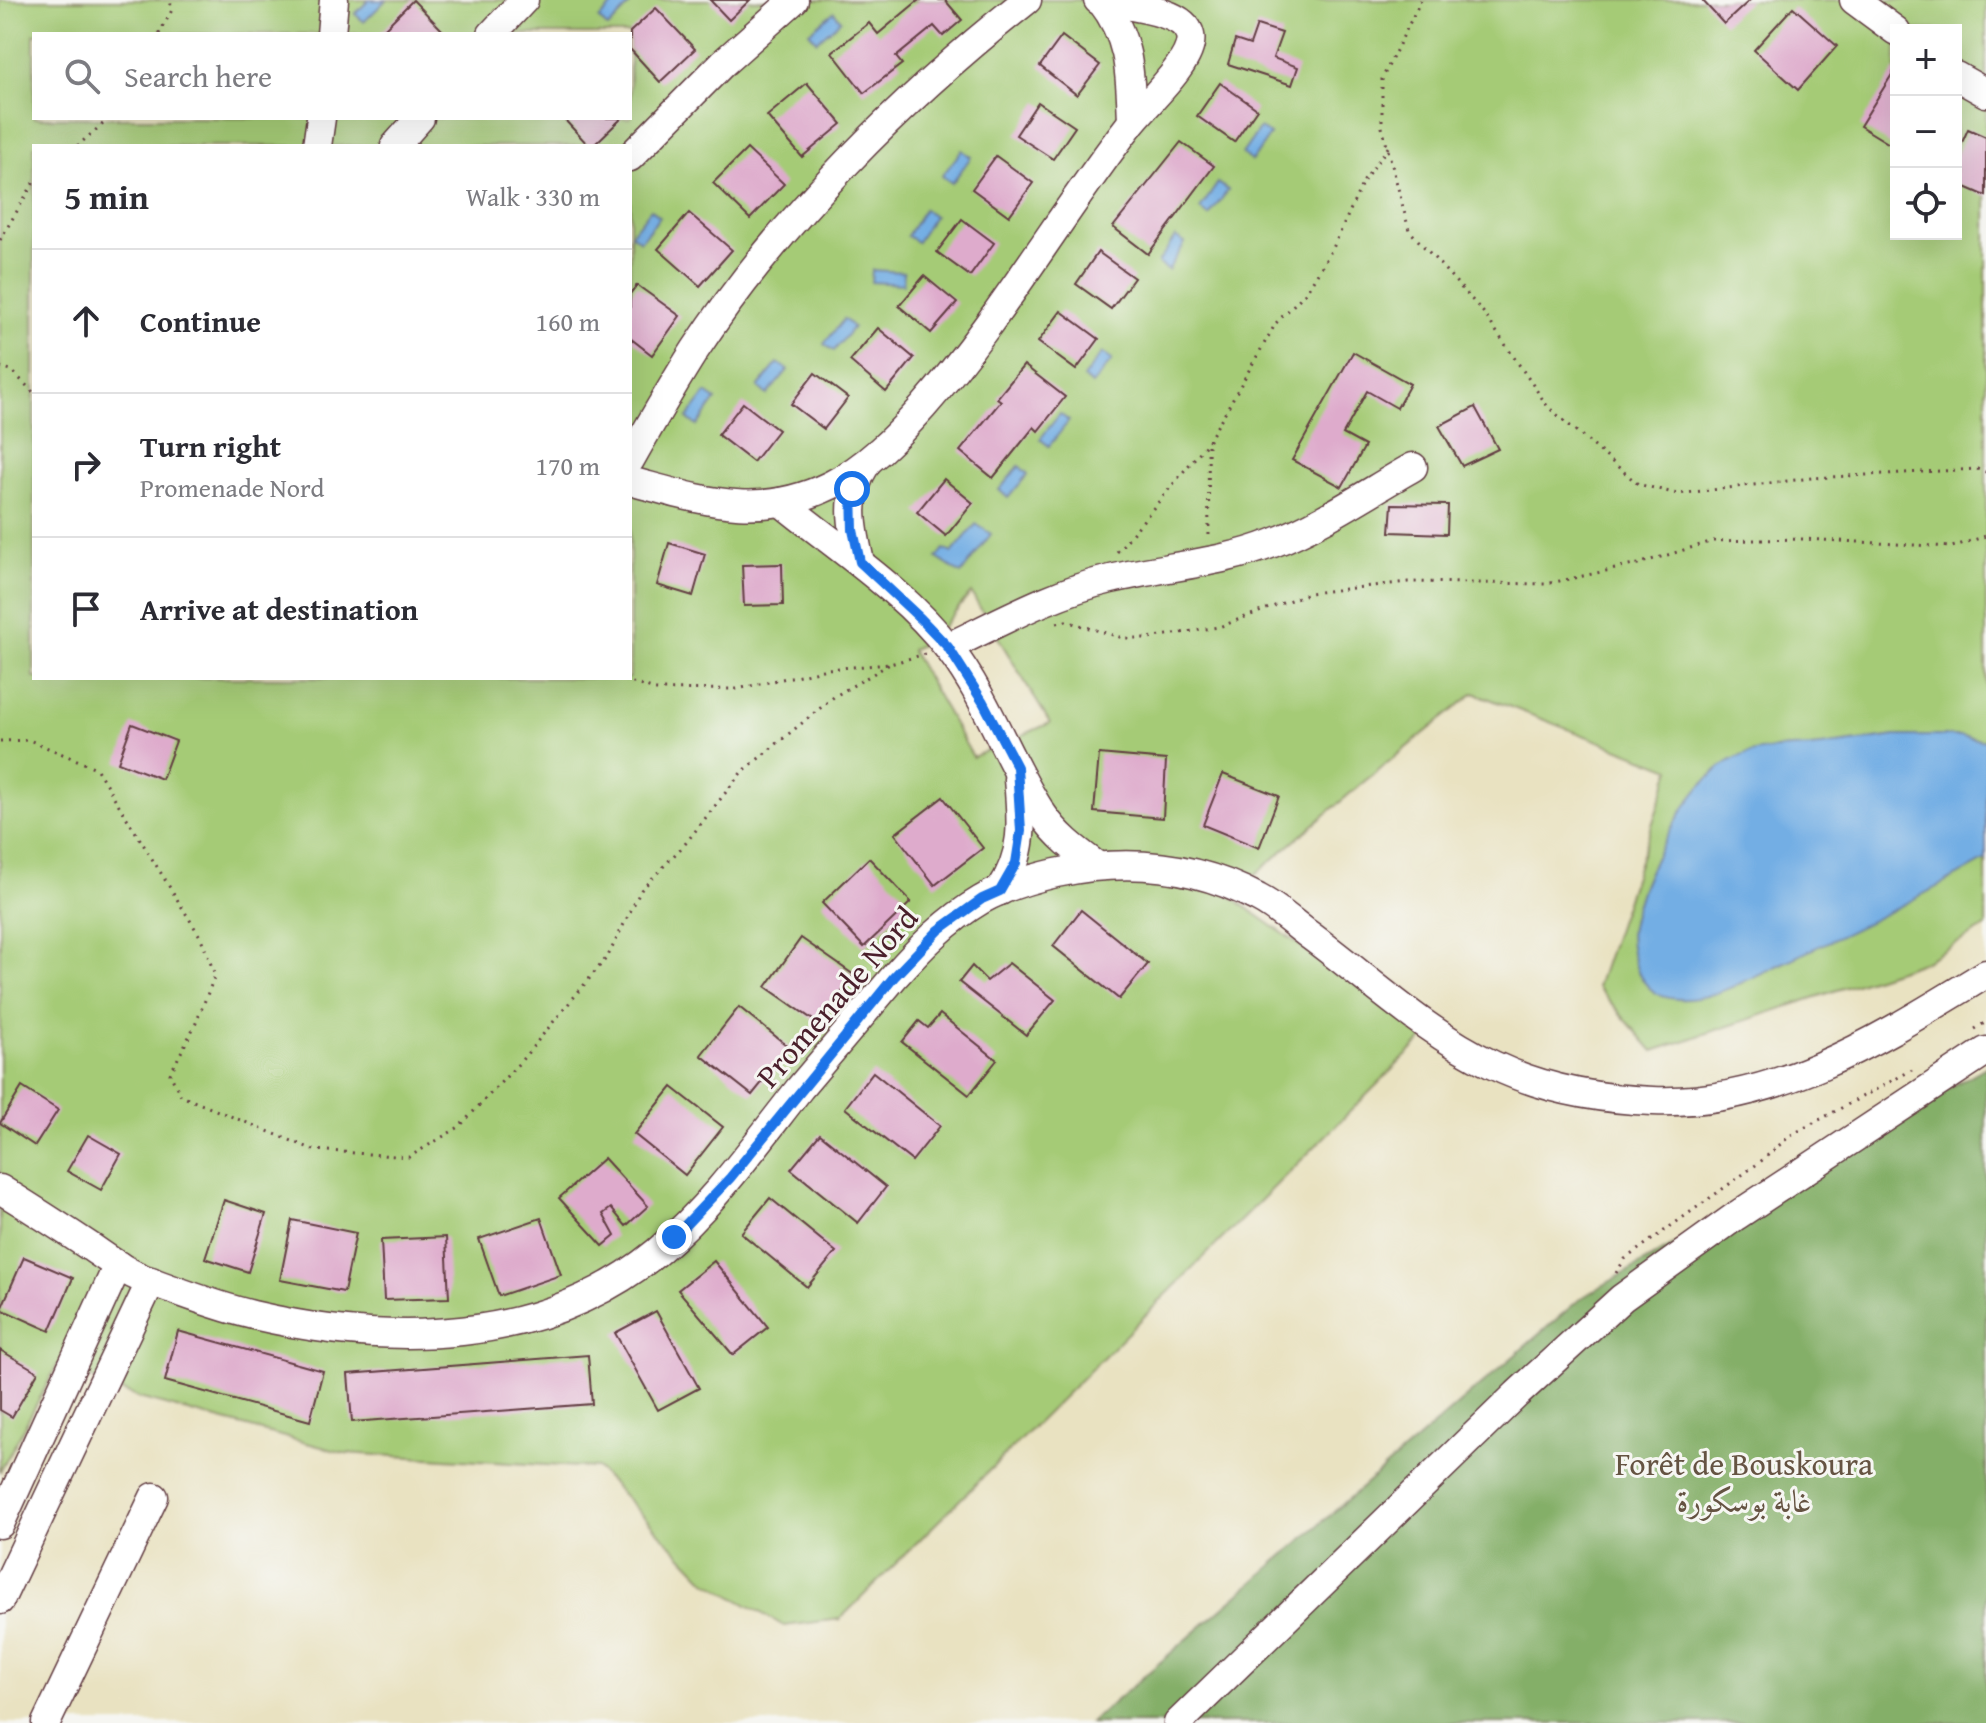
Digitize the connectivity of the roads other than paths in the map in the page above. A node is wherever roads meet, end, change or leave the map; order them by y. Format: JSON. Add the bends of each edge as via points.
{"nodes":[{"id":1,"x":334,"y":0,"type":"edge"},
{"id":2,"x":524,"y":0,"type":"edge"},
{"id":3,"x":794,"y":0,"type":"edge"},
{"id":4,"x":1027,"y":0,"type":"edge"},
{"id":5,"x":1854,"y":0,"type":"edge"},
{"id":6,"x":1099,"y":1,"type":"edge"},
{"id":7,"x":1890,"y":27,"type":"edge"},
{"id":8,"x":331,"y":32,"type":"edge"},
{"id":9,"x":494,"y":32,"type":"edge"},
{"id":10,"x":1962,"y":79,"type":"edge"},
{"id":11,"x":1986,"y":93,"type":"edge"},
{"id":12,"x":321,"y":120,"type":"edge"},
{"id":13,"x":418,"y":120,"type":"edge"},
{"id":14,"x":1132,"y":121,"type":"junction"},
{"id":15,"x":317,"y":144,"type":"edge"},
{"id":16,"x":397,"y":144,"type":"edge"},
{"id":17,"x":632,"y":155,"type":"edge"},
{"id":18,"x":632,"y":457,"type":"edge"},
{"id":19,"x":867,"y":462,"type":"junction"},
{"id":20,"x":1413,"y":467,"type":"dead end"},
{"id":21,"x":632,"y":482,"type":"edge"},
{"id":22,"x":781,"y":502,"type":"junction"},
{"id":23,"x":860,"y":562,"type":"junction"},
{"id":24,"x":948,"y":647,"type":"junction"},
{"id":25,"x":1017,"y":767,"type":"junction"},
{"id":26,"x":1096,"y":865,"type":"junction"},
{"id":27,"x":1000,"y":891,"type":"junction"},
{"id":28,"x":1986,"y":974,"type":"edge"},
{"id":29,"x":1980,"y":1040,"type":"edge"},
{"id":30,"x":0,"y":1189,"type":"edge"},
{"id":31,"x":118,"y":1265,"type":"junction"},
{"id":32,"x":151,"y":1281,"type":"junction"},
{"id":33,"x":154,"y":1497,"type":"dead end"},
{"id":34,"x":45,"y":1507,"type":"junction"},
{"id":35,"x":3,"y":1508,"type":"edge"},
{"id":36,"x":32,"y":1533,"type":"junction"},
{"id":37,"x":0,"y":1600,"type":"edge"},
{"id":38,"x":46,"y":1723,"type":"edge"},
{"id":39,"x":1178,"y":1723,"type":"edge"}],
"edges":[{"from":1,"to":8,"type":"street"},
{"from":2,"to":9,"type":"street"},
{"from":3,"to":17,"type":"street"},
{"from":4,"to":18,"type":"street","via":[[884,126],[807,206],[695,350]]},
{"from":5,"to":7,"type":"street"},
{"from":6,"to":14,"type":"street","via":[[1114,18],[1125,45]]},
{"from":6,"to":14,"type":"street","via":[[1169,15],[1184,23],[1190,35],[1183,62]]},
{"from":10,"to":11,"type":"street"},
{"from":12,"to":15,"type":"street"},
{"from":13,"to":16,"type":"street"},
{"from":14,"to":19,"type":"street","via":[[949,376]]},
{"from":19,"to":22,"type":"street","via":[[829,486]]},
{"from":19,"to":23,"type":"street","via":[[851,496]]},
{"from":20,"to":24,"type":"street","via":[[1288,536],[1248,552],[1089,585]]},
{"from":21,"to":22,"type":"street","via":[[719,504]]},
{"from":22,"to":23,"type":"street"},
{"from":23,"to":24,"type":"street"},
{"from":24,"to":25,"type":"street"},
{"from":25,"to":26,"type":"street","via":[[1050,824]]},
{"from":25,"to":27,"type":"street","via":[[1020,846]]},
{"from":26,"to":27,"type":"street","name":"Promenade Nord"},
{"from":26,"to":28,"type":"street","name":"Promenade Nord","via":[[1169,868],[1259,898],[1423,1023],[1490,1064],[1523,1079],[1602,1097],[1689,1101],[1768,1086],[1842,1057]]},
{"from":27,"to":32,"type":"street","name":"Promenade Nord","via":[[953,919],[922,946],[692,1220],[634,1269],[584,1296],[494,1327],[394,1334],[251,1315]]},
{"from":29,"to":39,"type":"street","via":[[1622,1298]]},
{"from":30,"to":31,"type":"street","name":"Promenade Nord"},
{"from":31,"to":32,"type":"street","name":"Promenade Nord"},
{"from":31,"to":35,"type":"street"},
{"from":32,"to":34,"type":"street"},
{"from":33,"to":38,"type":"street"},
{"from":34,"to":35,"type":"street"},
{"from":34,"to":36,"type":"street"},
{"from":35,"to":36,"type":"street"},
{"from":36,"to":37,"type":"street"}]}
